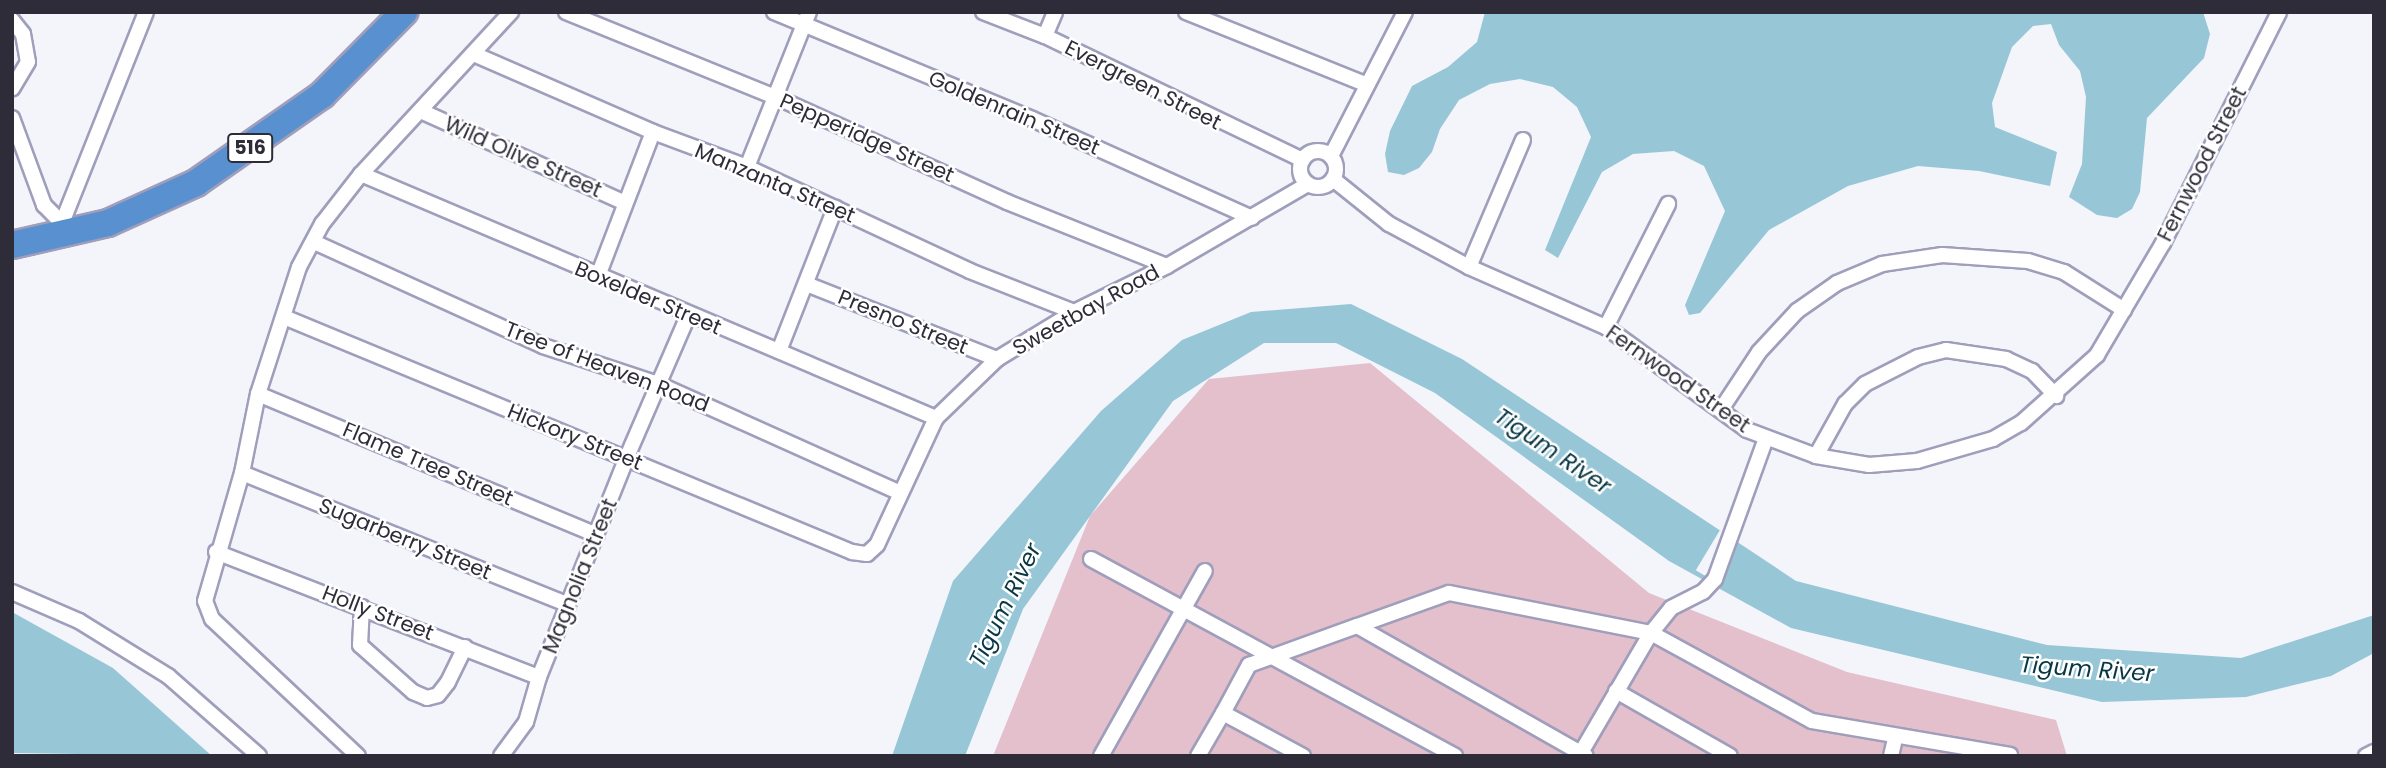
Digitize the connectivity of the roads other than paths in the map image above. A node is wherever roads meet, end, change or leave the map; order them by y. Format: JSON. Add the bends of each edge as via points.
{"nodes":[{"id":1,"x":146,"y":12,"type":"edge"},
{"id":2,"x":404,"y":12,"type":"edge"},
{"id":3,"x":511,"y":12,"type":"edge"},
{"id":4,"x":566,"y":12,"type":"edge"},
{"id":5,"x":774,"y":12,"type":"edge"},
{"id":6,"x":983,"y":12,"type":"edge"},
{"id":7,"x":1055,"y":12,"type":"edge"},
{"id":8,"x":1186,"y":12,"type":"edge"},
{"id":9,"x":2279,"y":12,"type":"edge"},
{"id":10,"x":1401,"y":13,"type":"edge"},
{"id":11,"x":807,"y":18,"type":"edge"},
{"id":12,"x":12,"y":20,"type":"edge"},
{"id":13,"x":1045,"y":36,"type":"junction"},
{"id":14,"x":475,"y":55,"type":"junction"},
{"id":15,"x":1365,"y":84,"type":"junction"},
{"id":16,"x":12,"y":89,"type":"edge"},
{"id":17,"x":778,"y":98,"type":"junction"},
{"id":18,"x":423,"y":112,"type":"junction"},
{"id":19,"x":12,"y":118,"type":"edge"},
{"id":20,"x":653,"y":132,"type":"junction"},
{"id":21,"x":1523,"y":140,"type":"dead end"},
{"id":22,"x":1331,"y":156,"type":"junction"},
{"id":23,"x":1303,"y":160,"type":"junction"},
{"id":24,"x":747,"y":167,"type":"junction"},
{"id":25,"x":361,"y":174,"type":"junction"},
{"id":26,"x":1333,"y":179,"type":"junction"},
{"id":27,"x":1308,"y":184,"type":"junction"},
{"id":28,"x":623,"y":202,"type":"junction"},
{"id":29,"x":1668,"y":204,"type":"dead end"},
{"id":30,"x":835,"y":208,"type":"junction"},
{"id":31,"x":1252,"y":218,"type":"junction"},
{"id":32,"x":64,"y":229,"type":"junction"},
{"id":33,"x":314,"y":242,"type":"junction"},
{"id":34,"x":12,"y":245,"type":"edge"},
{"id":35,"x":1167,"y":266,"type":"junction"},
{"id":36,"x":1469,"y":267,"type":"junction"},
{"id":37,"x":598,"y":276,"type":"junction"},
{"id":38,"x":809,"y":285,"type":"junction"},
{"id":39,"x":2124,"y":310,"type":"junction"},
{"id":40,"x":1074,"y":312,"type":"junction"},
{"id":41,"x":688,"y":316,"type":"junction"},
{"id":42,"x":284,"y":317,"type":"junction"},
{"id":43,"x":1606,"y":327,"type":"junction"},
{"id":44,"x":779,"y":351,"type":"junction"},
{"id":45,"x":997,"y":359,"type":"junction"},
{"id":46,"x":658,"y":384,"type":"junction"},
{"id":47,"x":258,"y":394,"type":"junction"},
{"id":48,"x":2056,"y":396,"type":"junction"},
{"id":49,"x":1722,"y":408,"type":"junction"},
{"id":50,"x":936,"y":418,"type":"junction"},
{"id":51,"x":1766,"y":439,"type":"junction"},
{"id":52,"x":1816,"y":456,"type":"junction"},
{"id":53,"x":626,"y":459,"type":"junction"},
{"id":54,"x":242,"y":473,"type":"junction"},
{"id":55,"x":900,"y":493,"type":"junction"},
{"id":56,"x":597,"y":535,"type":"junction"},
{"id":57,"x":216,"y":552,"type":"junction"},
{"id":58,"x":867,"y":554,"type":"joint"},
{"id":59,"x":1091,"y":559,"type":"dead end"},
{"id":60,"x":1205,"y":571,"type":"dead end"},
{"id":61,"x":12,"y":592,"type":"edge"},
{"id":62,"x":568,"y":605,"type":"junction"},
{"id":63,"x":362,"y":607,"type":"junction"},
{"id":64,"x":1185,"y":610,"type":"junction"},
{"id":65,"x":1357,"y":626,"type":"junction"},
{"id":66,"x":1651,"y":633,"type":"junction"},
{"id":67,"x":465,"y":647,"type":"junction"},
{"id":68,"x":1269,"y":655,"type":"junction"},
{"id":69,"x":539,"y":677,"type":"junction"},
{"id":70,"x":1616,"y":691,"type":"junction"},
{"id":71,"x":1223,"y":713,"type":"junction"},
{"id":72,"x":1895,"y":738,"type":"junction"},
{"id":73,"x":2374,"y":752,"type":"edge"},
{"id":74,"x":1582,"y":755,"type":"edge"},
{"id":75,"x":2010,"y":755,"type":"edge"},
{"id":76,"x":259,"y":756,"type":"edge"},
{"id":77,"x":358,"y":756,"type":"edge"},
{"id":78,"x":500,"y":756,"type":"edge"},
{"id":79,"x":1101,"y":756,"type":"edge"},
{"id":80,"x":1198,"y":756,"type":"edge"},
{"id":81,"x":1303,"y":756,"type":"edge"},
{"id":82,"x":1455,"y":756,"type":"edge"},
{"id":83,"x":1731,"y":756,"type":"edge"},
{"id":84,"x":1891,"y":756,"type":"edge"},
{"id":85,"x":2366,"y":756,"type":"edge"}],
"edges":[{"from":1,"to":32,"type":"street"},
{"from":2,"to":32,"type":"highway","number":"516","via":[[348,72],[247,149],[157,204]]},
{"from":3,"to":14,"type":"street"},
{"from":4,"to":17,"type":"street","name":"Pepperidge Street"},
{"from":5,"to":11,"type":"street","name":"Goldenrain Street"},
{"from":6,"to":13,"type":"street","name":"Evergreen Street"},
{"from":7,"to":13,"type":"street"},
{"from":8,"to":15,"type":"street"},
{"from":9,"to":39,"type":"street","name":"Fernwood Street","via":[[2163,243]]},
{"from":10,"to":15,"type":"street"},
{"from":11,"to":17,"type":"street"},
{"from":11,"to":31,"type":"street","name":"Goldenrain Street"},
{"from":12,"to":16,"type":"street","via":[[23,34],[28,62]]},
{"from":13,"to":23,"type":"street","name":"Evergreen Street"},
{"from":14,"to":18,"type":"street"},
{"from":14,"to":20,"type":"street","name":"Manzanta Street"},
{"from":15,"to":22,"type":"street"},
{"from":17,"to":24,"type":"street"},
{"from":17,"to":35,"type":"street","name":"Pepperidge Street","via":[[1007,202]]},
{"from":18,"to":25,"type":"street"},
{"from":18,"to":28,"type":"street","name":"Wild Olive Street"},
{"from":19,"to":32,"type":"street","via":[[41,200]]},
{"from":20,"to":24,"type":"street","name":"Manzanta Street"},
{"from":20,"to":28,"type":"street"},
{"from":21,"to":36,"type":"street"},
{"from":22,"to":23,"type":"street","via":[[1319,151]]},
{"from":22,"to":26,"type":"street","via":[[1337,170]]},
{"from":23,"to":27,"type":"street","via":[[1301,173]]},
{"from":24,"to":30,"type":"street","name":"Manzanta Street"},
{"from":25,"to":33,"type":"street"},
{"from":25,"to":37,"type":"street","name":"Boxelder Street"},
{"from":26,"to":27,"type":"street","via":[[1319,187]]},
{"from":26,"to":36,"type":"street","name":"Fernwood Street","via":[[1389,224]]},
{"from":27,"to":31,"type":"street","name":"Sweetbay Road"},
{"from":28,"to":37,"type":"street"},
{"from":29,"to":43,"type":"street"},
{"from":30,"to":38,"type":"street"},
{"from":30,"to":40,"type":"street","name":"Manzanta Street","via":[[970,271]]},
{"from":31,"to":35,"type":"street","name":"Sweetbay Road"},
{"from":32,"to":34,"type":"highway","number":"516"},
{"from":33,"to":42,"type":"street","via":[[299,267]]},
{"from":33,"to":46,"type":"street","name":"Tree of Heaven Road","via":[[543,346]]},
{"from":35,"to":40,"type":"street","name":"Sweetbay Road"},
{"from":36,"to":43,"type":"street","name":"Fernwood Street"},
{"from":37,"to":41,"type":"street","name":"Boxelder Street"},
{"from":38,"to":44,"type":"street"},
{"from":38,"to":45,"type":"street","name":"Presno Street"},
{"from":39,"to":48,"type":"street","name":"Fernwood Street","via":[[2097,355]]},
{"from":39,"to":49,"type":"street","via":[[2064,272],[2028,261],[1942,255],[1891,262],[1837,283],[1797,312],[1759,352]]},
{"from":40,"to":45,"type":"street","name":"Sweetbay Road"},
{"from":41,"to":44,"type":"street","name":"Boxelder Street"},
{"from":41,"to":46,"type":"street","name":"Magnolia Street"},
{"from":42,"to":47,"type":"street"},
{"from":42,"to":53,"type":"street","name":"Hickory Street"},
{"from":43,"to":49,"type":"street","name":"Fernwood Street"},
{"from":44,"to":50,"type":"street","name":"Boxelder Street"},
{"from":45,"to":50,"type":"street","name":"Sweetbay Road"},
{"from":46,"to":53,"type":"street","name":"Magnolia Street"},
{"from":46,"to":55,"type":"street","name":"Tree of Heaven Road"},
{"from":47,"to":54,"type":"street"},
{"from":47,"to":56,"type":"street","name":"Flame Tree Street"},
{"from":48,"to":52,"type":"street","name":"Fernwood Street","via":[[1993,439],[1928,458],[1869,465]]},
{"from":48,"to":52,"type":"street","via":[[2032,371],[2006,359],[1946,350],[1885,372],[1845,404]]},
{"from":49,"to":51,"type":"street","name":"Fernwood Street","via":[[1747,430]]},
{"from":50,"to":55,"type":"street","name":"Sweetbay Road"},
{"from":51,"to":52,"type":"street","name":"Fernwood Street"},
{"from":51,"to":66,"type":"street","via":[[1715,579],[1703,592],[1671,608]]},
{"from":53,"to":56,"type":"street","name":"Magnolia Street"},
{"from":53,"to":58,"type":"street","name":"Hickory Street","via":[[852,552]]},
{"from":54,"to":57,"type":"street"},
{"from":54,"to":62,"type":"street","name":"Sugarberry Street"},
{"from":55,"to":58,"type":"street","name":"Sweetbay Road","via":[[877,545]]},
{"from":56,"to":62,"type":"street","name":"Magnolia Street"},
{"from":57,"to":63,"type":"street","name":"Holly Street"},
{"from":57,"to":77,"type":"street","via":[[205,611]]},
{"from":59,"to":64,"type":"street"},
{"from":60,"to":64,"type":"street"},
{"from":61,"to":76,"type":"street","via":[[79,621],[168,676]]},
{"from":62,"to":69,"type":"street","name":"Magnolia Street"},
{"from":63,"to":67,"type":"street","name":"Holly Street"},
{"from":63,"to":67,"type":"street","via":[[360,645],[413,692],[427,698],[438,695],[448,682]]},
{"from":64,"to":68,"type":"street"},
{"from":64,"to":79,"type":"street"},
{"from":65,"to":66,"type":"street","via":[[1449,593]]},
{"from":65,"to":68,"type":"street"},
{"from":65,"to":74,"type":"street"},
{"from":66,"to":70,"type":"street"},
{"from":66,"to":72,"type":"street","via":[[1812,721]]},
{"from":67,"to":69,"type":"street","name":"Holly Street"},
{"from":68,"to":71,"type":"street","via":[[1249,665]]},
{"from":68,"to":82,"type":"street"},
{"from":69,"to":78,"type":"street","name":"Magnolia Street","via":[[526,722]]},
{"from":70,"to":74,"type":"street"},
{"from":70,"to":83,"type":"street"},
{"from":71,"to":80,"type":"street"},
{"from":71,"to":81,"type":"street"},
{"from":72,"to":75,"type":"street"},
{"from":72,"to":84,"type":"street"},
{"from":73,"to":85,"type":"street"}]}
